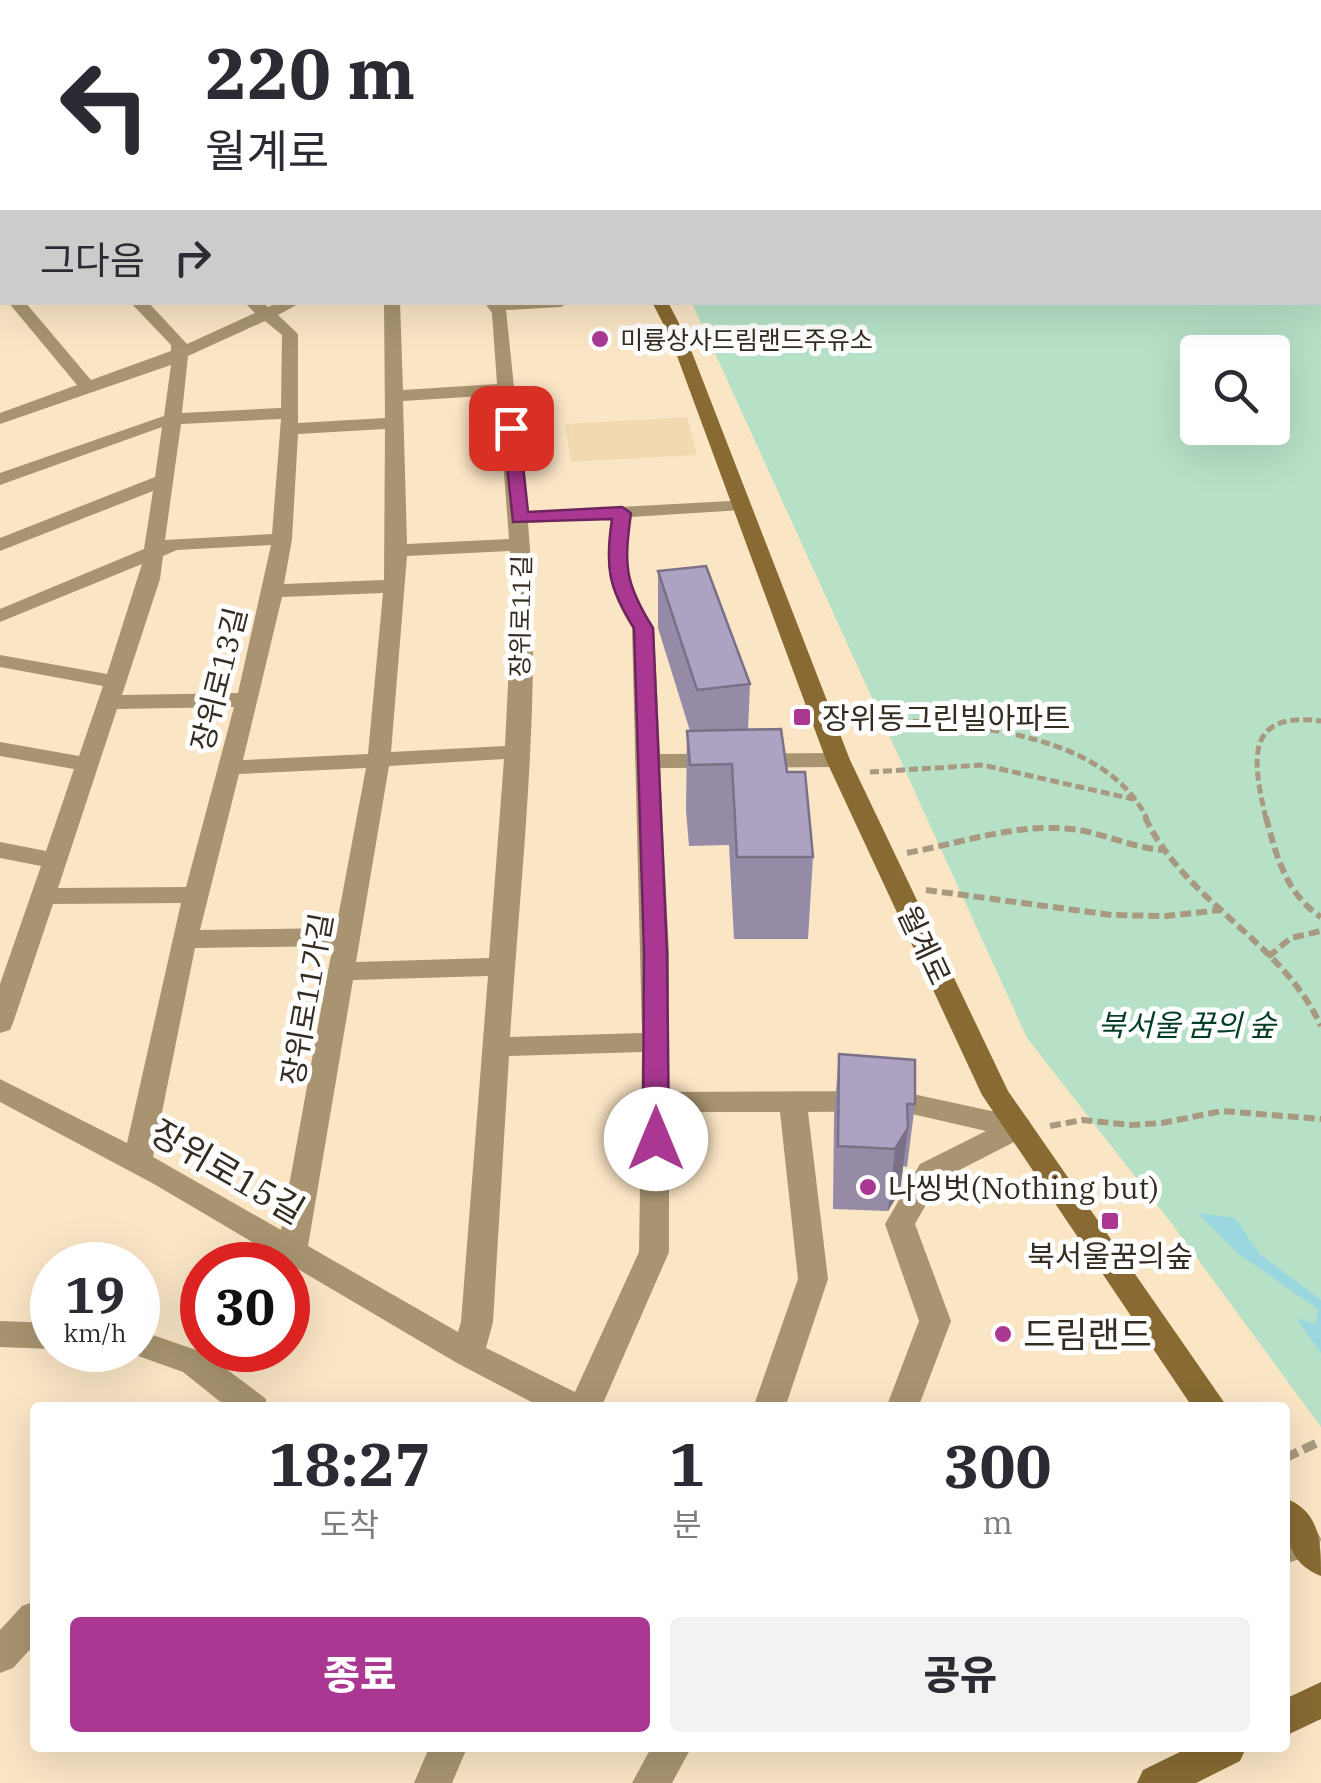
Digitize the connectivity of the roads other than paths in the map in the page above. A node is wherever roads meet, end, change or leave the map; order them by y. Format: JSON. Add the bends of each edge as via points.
{"nodes":[{"id":1,"x":19,"y":305,"type":"edge"},
{"id":2,"x":141,"y":305,"type":"edge"},
{"id":3,"x":392,"y":305,"type":"edge"},
{"id":4,"x":494,"y":305,"type":"edge"},
{"id":5,"x":662,"y":305,"type":"edge"},
{"id":6,"x":258,"y":309,"type":"edge"},
{"id":7,"x":180,"y":354,"type":"junction"},
{"id":8,"x":88,"y":387,"type":"junction"},
{"id":9,"x":507,"y":390,"type":"junction"},
{"id":10,"x":394,"y":396,"type":"junction"},
{"id":11,"x":0,"y":419,"type":"edge"},
{"id":12,"x":173,"y":419,"type":"junction"},
{"id":13,"x":289,"y":421,"type":"junction"},
{"id":14,"x":394,"y":423,"type":"junction"},
{"id":15,"x":0,"y":479,"type":"edge"},
{"id":16,"x":164,"y":480,"type":"junction"},
{"id":17,"x":742,"y":504,"type":"junction"},
{"id":18,"x":622,"y":513,"type":"junction"},
{"id":19,"x":519,"y":518,"type":"junction"},
{"id":20,"x":282,"y":539,"type":"junction"},
{"id":21,"x":0,"y":545,"type":"edge"},
{"id":22,"x":521,"y":545,"type":"junction"},
{"id":23,"x":397,"y":550,"type":"junction"},
{"id":24,"x":154,"y":551,"type":"junction"},
{"id":25,"x":394,"y":586,"type":"junction"},
{"id":26,"x":273,"y":592,"type":"junction"},
{"id":27,"x":0,"y":616,"type":"edge"},
{"id":28,"x":0,"y":661,"type":"edge"},
{"id":29,"x":113,"y":692,"type":"junction"},
{"id":30,"x":248,"y":700,"type":"junction"},
{"id":31,"x":0,"y":749,"type":"edge"},
{"id":32,"x":516,"y":752,"type":"junction"},
{"id":33,"x":378,"y":758,"type":"junction"},
{"id":34,"x":649,"y":761,"type":"junction"},
{"id":35,"x":88,"y":765,"type":"junction"},
{"id":36,"x":230,"y":767,"type":"junction"},
{"id":37,"x":841,"y":767,"type":"junction"},
{"id":38,"x":0,"y":850,"type":"edge"},
{"id":39,"x":56,"y":861,"type":"junction"},
{"id":40,"x":197,"y":894,"type":"junction"},
{"id":41,"x":44,"y":896,"type":"junction"},
{"id":42,"x":347,"y":936,"type":"junction"},
{"id":43,"x":185,"y":939,"type":"junction"},
{"id":44,"x":11,"y":958,"type":"edge"},
{"id":45,"x":502,"y":968,"type":"junction"},
{"id":46,"x":341,"y":971,"type":"junction"},
{"id":47,"x":0,"y":1023,"type":"edge"},
{"id":48,"x":656,"y":1042,"type":"junction"},
{"id":49,"x":496,"y":1047,"type":"junction"},
{"id":50,"x":0,"y":1089,"type":"edge"},
{"id":51,"x":793,"y":1100,"type":"junction"},
{"id":52,"x":656,"y":1102,"type":"junction"},
{"id":53,"x":1022,"y":1132,"type":"junction"},
{"id":54,"x":137,"y":1162,"type":"junction"},
{"id":55,"x":276,"y":1242,"type":"edge"},
{"id":56,"x":294,"y":1242,"type":"edge"},
{"id":57,"x":310,"y":1262,"type":"edge"},
{"id":58,"x":0,"y":1334,"type":"edge"},
{"id":59,"x":30,"y":1335,"type":"edge"},
{"id":60,"x":160,"y":1350,"type":"edge"},
{"id":61,"x":468,"y":1354,"type":"junction"},
{"id":62,"x":245,"y":1402,"type":"edge"},
{"id":63,"x":563,"y":1402,"type":"edge"},
{"id":64,"x":587,"y":1402,"type":"edge"},
{"id":65,"x":771,"y":1402,"type":"edge"},
{"id":66,"x":904,"y":1402,"type":"edge"},
{"id":67,"x":1208,"y":1402,"type":"edge"},
{"id":68,"x":30,"y":1623,"type":"edge"},
{"id":69,"x":0,"y":1656,"type":"edge"},
{"id":70,"x":1321,"y":1700,"type":"edge"},
{"id":71,"x":1290,"y":1716,"type":"edge"},
{"id":72,"x":446,"y":1752,"type":"edge"},
{"id":73,"x":670,"y":1752,"type":"edge"},
{"id":74,"x":1218,"y":1752,"type":"edge"},
{"id":75,"x":433,"y":1783,"type":"edge"},
{"id":76,"x":652,"y":1783,"type":"edge"},
{"id":77,"x":1156,"y":1783,"type":"edge"}],
"edges":[{"from":1,"to":8,"type":"street"},
{"from":2,"to":7,"type":"street","via":[[179,344]]},
{"from":3,"to":10,"type":"street","name":"장위로11가길"},
{"from":4,"to":9,"type":"street","name":"장위로11길"},
{"from":5,"to":17,"type":"main road","name":"월계로"},
{"from":6,"to":7,"type":"street"},
{"from":6,"to":13,"type":"street","name":"장위로13길","via":[[290,334]]},
{"from":7,"to":8,"type":"street"},
{"from":7,"to":12,"type":"street"},
{"from":8,"to":11,"type":"street"},
{"from":9,"to":10,"type":"street"},
{"from":9,"to":19,"type":"street","name":"장위로11길"},
{"from":10,"to":14,"type":"street","name":"장위로11가길"},
{"from":12,"to":13,"type":"street"},
{"from":12,"to":15,"type":"street"},
{"from":12,"to":16,"type":"street"},
{"from":13,"to":14,"type":"street"},
{"from":13,"to":20,"type":"street","name":"장위로13길"},
{"from":14,"to":23,"type":"street","name":"장위로11가길"},
{"from":16,"to":21,"type":"street"},
{"from":16,"to":24,"type":"street"},
{"from":17,"to":18,"type":"street"},
{"from":17,"to":37,"type":"main road","name":"월계로"},
{"from":18,"to":19,"type":"street"},
{"from":18,"to":34,"type":"street","via":[[615,561],[626,601],[644,628]]},
{"from":19,"to":22,"type":"street","name":"장위로11길"},
{"from":20,"to":24,"type":"street","via":[[174,544]]},
{"from":20,"to":26,"type":"street","name":"장위로13길"},
{"from":22,"to":23,"type":"street"},
{"from":22,"to":32,"type":"street","name":"장위로11길"},
{"from":23,"to":25,"type":"street","name":"장위로11가길"},
{"from":24,"to":27,"type":"street"},
{"from":24,"to":29,"type":"street"},
{"from":25,"to":26,"type":"street"},
{"from":25,"to":33,"type":"street","name":"장위로11가길"},
{"from":26,"to":30,"type":"street","name":"장위로13길"},
{"from":28,"to":29,"type":"street"},
{"from":29,"to":30,"type":"street"},
{"from":29,"to":35,"type":"street"},
{"from":30,"to":36,"type":"street","name":"장위로13길"},
{"from":31,"to":35,"type":"street"},
{"from":32,"to":33,"type":"street"},
{"from":32,"to":45,"type":"street","name":"장위로11길"},
{"from":33,"to":36,"type":"street","via":[[352,765]]},
{"from":33,"to":42,"type":"street","name":"장위로11가길"},
{"from":34,"to":37,"type":"street"},
{"from":34,"to":48,"type":"street"},
{"from":35,"to":39,"type":"street"},
{"from":36,"to":40,"type":"street","name":"장위로13길"},
{"from":37,"to":53,"type":"main road","name":"월계로","via":[[996,1095]]},
{"from":38,"to":39,"type":"street"},
{"from":39,"to":41,"type":"street"},
{"from":40,"to":41,"type":"street"},
{"from":40,"to":43,"type":"street","name":"장위로13길"},
{"from":41,"to":44,"type":"street"},
{"from":42,"to":43,"type":"street"},
{"from":42,"to":46,"type":"street","name":"장위로11가길"},
{"from":43,"to":54,"type":"street","name":"장위로13길"},
{"from":44,"to":47,"type":"street"},
{"from":45,"to":46,"type":"street"},
{"from":45,"to":49,"type":"street","name":"장위로11길"},
{"from":46,"to":56,"type":"street","name":"장위로11가길"},
{"from":48,"to":49,"type":"street"},
{"from":48,"to":52,"type":"street"},
{"from":49,"to":61,"type":"street","name":"장위로11길","via":[[477,1322]]},
{"from":50,"to":54,"type":"street","name":"장위로15길"},
{"from":51,"to":52,"type":"street"},
{"from":51,"to":53,"type":"street","via":[[900,1102]]},
{"from":51,"to":65,"type":"street","via":[[813,1279]]},
{"from":52,"to":64,"type":"street","via":[[654,1252]]},
{"from":53,"to":66,"type":"street","via":[[930,1172],[900,1224],[935,1321]]},
{"from":53,"to":67,"type":"main road","name":"월계로"},
{"from":54,"to":55,"type":"street","name":"장위로15길"},
{"from":57,"to":61,"type":"street","name":"장위로15길"},
{"from":58,"to":59,"type":"street"},
{"from":60,"to":62,"type":"street","via":[[194,1362]]},
{"from":61,"to":63,"type":"street","name":"장위로15길"},
{"from":68,"to":69,"type":"street"},
{"from":70,"to":71,"type":"main road"},
{"from":72,"to":75,"type":"street"},
{"from":73,"to":76,"type":"street"},
{"from":74,"to":77,"type":"main road"}]}
